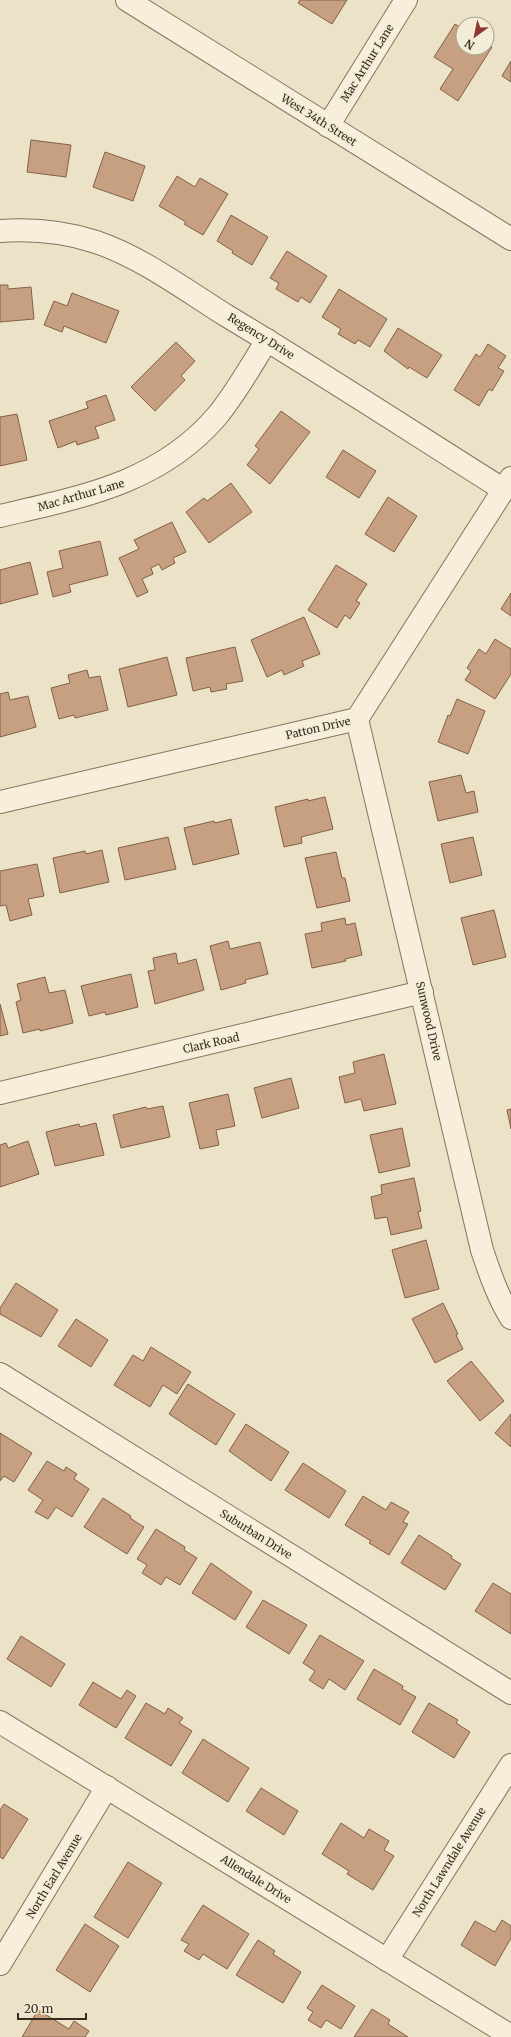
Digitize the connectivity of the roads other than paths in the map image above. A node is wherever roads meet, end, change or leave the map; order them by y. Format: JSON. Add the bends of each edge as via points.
{"nodes":[{"id":1,"x":127,"y":0,"type":"edge"},
{"id":2,"x":406,"y":0,"type":"edge"},
{"id":3,"x":328,"y":126,"type":"junction"},
{"id":4,"x":0,"y":231,"type":"edge"},
{"id":5,"x":511,"y":239,"type":"edge"},
{"id":6,"x":267,"y":340,"type":"junction"},
{"id":7,"x":507,"y":484,"type":"edge"},
{"id":8,"x":0,"y":516,"type":"edge"},
{"id":9,"x":358,"y":719,"type":"junction"},
{"id":10,"x":0,"y":802,"type":"edge"},
{"id":11,"x":422,"y":992,"type":"junction"},
{"id":12,"x":0,"y":1094,"type":"edge"},
{"id":13,"x":511,"y":1318,"type":"edge"},
{"id":14,"x":0,"y":1374,"type":"edge"},
{"id":15,"x":511,"y":1693,"type":"edge"},
{"id":16,"x":0,"y":1722,"type":"edge"},
{"id":17,"x":511,"y":1764,"type":"edge"},
{"id":18,"x":107,"y":1787,"type":"junction"},
{"id":19,"x":387,"y":1960,"type":"junction"},
{"id":20,"x":0,"y":1964,"type":"edge"},
{"id":21,"x":511,"y":2036,"type":"edge"}],
"edges":[{"from":1,"to":3,"type":"street","name":"West 34th Street"},
{"from":2,"to":3,"type":"street","name":"Mac Arthur Lane"},
{"from":3,"to":5,"type":"street","name":"West 34th Street"},
{"from":4,"to":6,"type":"street","name":"Regency Drive","via":[[57,233],[107,246],[146,266]]},
{"from":6,"to":7,"type":"street","name":"Regency Drive"},
{"from":6,"to":8,"type":"street","name":"Mac Arthur Lane","via":[[242,382],[216,416],[196,437],[168,459],[120,485]]},
{"from":7,"to":9,"type":"street","name":"Patton Drive"},
{"from":9,"to":10,"type":"street","name":"Patton Drive"},
{"from":9,"to":11,"type":"street","name":"Sunwood Drive"},
{"from":11,"to":12,"type":"street","name":"Clark Road"},
{"from":11,"to":13,"type":"street","name":"Sunwood Drive","via":[[482,1250],[504,1309]]},
{"from":14,"to":15,"type":"street","name":"Suburban Drive"},
{"from":16,"to":18,"type":"street","name":"Allendale Drive"},
{"from":17,"to":19,"type":"street","name":"North Lawndale Avenue"},
{"from":18,"to":19,"type":"street","name":"Allendale Drive"},
{"from":18,"to":20,"type":"street","name":"North Earl Avenue"},
{"from":19,"to":21,"type":"street","name":"Allendale Drive"}]}
